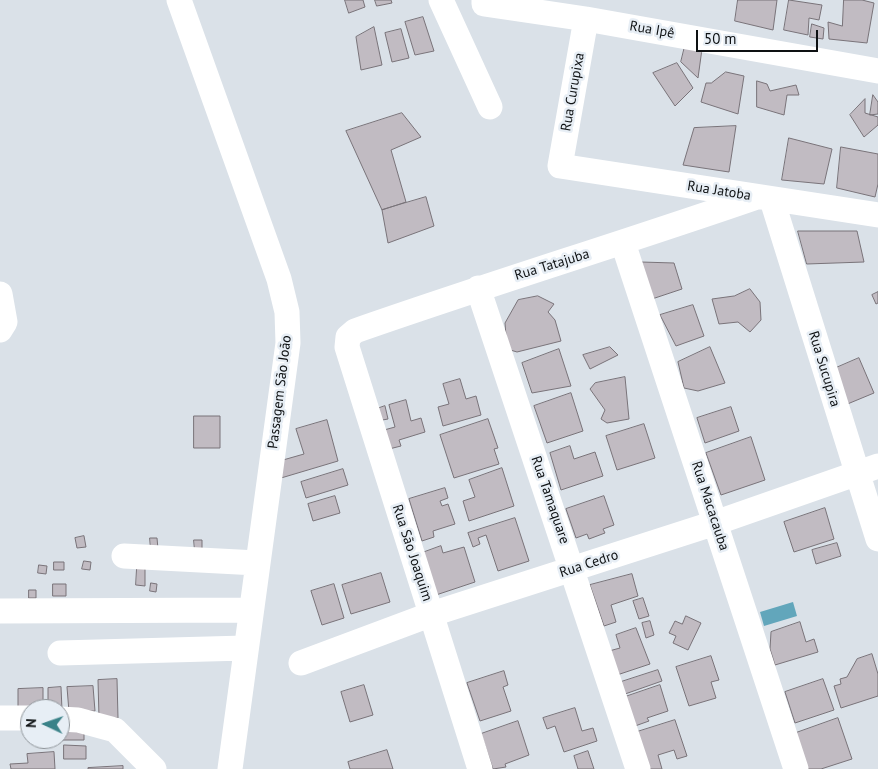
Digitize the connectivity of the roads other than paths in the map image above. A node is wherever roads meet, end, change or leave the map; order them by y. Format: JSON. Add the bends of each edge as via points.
{"nodes":[{"id":1,"x":179,"y":0,"type":"edge"},
{"id":2,"x":441,"y":0,"type":"edge"},
{"id":3,"x":484,"y":2,"type":"edge"},
{"id":4,"x":586,"y":19,"type":"junction"},
{"id":5,"x":878,"y":71,"type":"edge"},
{"id":6,"x":490,"y":107,"type":"dead end"},
{"id":7,"x":560,"y":166,"type":"joint"},
{"id":8,"x":764,"y":198,"type":"junction"},
{"id":9,"x":878,"y":216,"type":"edge"},
{"id":10,"x":623,"y":243,"type":"junction"},
{"id":11,"x":478,"y":288,"type":"junction"},
{"id":12,"x":0,"y":294,"type":"edge"},
{"id":13,"x":0,"y":330,"type":"edge"},
{"id":14,"x":348,"y":337,"type":"joint"},
{"id":15,"x":867,"y":469,"type":"edge"},
{"id":16,"x":715,"y":523,"type":"junction"},
{"id":17,"x":878,"y":539,"type":"edge"},
{"id":18,"x":124,"y":556,"type":"dead end"},
{"id":19,"x":257,"y":563,"type":"junction"},
{"id":20,"x":573,"y":569,"type":"junction"},
{"id":21,"x":250,"y":610,"type":"junction"},
{"id":22,"x":0,"y":611,"type":"edge"},
{"id":23,"x":432,"y":614,"type":"junction"},
{"id":24,"x":245,"y":648,"type":"junction"},
{"id":25,"x":60,"y":653,"type":"dead end"},
{"id":26,"x":300,"y":663,"type":"dead end"},
{"id":27,"x":0,"y":718,"type":"edge"},
{"id":28,"x":20,"y":718,"type":"edge"},
{"id":29,"x":70,"y":720,"type":"edge"},
{"id":30,"x":154,"y":769,"type":"edge"},
{"id":31,"x":230,"y":769,"type":"edge"},
{"id":32,"x":480,"y":769,"type":"edge"},
{"id":33,"x":638,"y":769,"type":"edge"},
{"id":34,"x":796,"y":769,"type":"edge"}],
"edges":[{"from":1,"to":19,"type":"street","name":"Passagem São João","via":[[279,279],[287,312],[288,343]]},
{"from":2,"to":6,"type":"street"},
{"from":3,"to":4,"type":"street","name":"Rua Ipê"},
{"from":4,"to":5,"type":"street","name":"Rua Ipê"},
{"from":4,"to":7,"type":"street","name":"Rua Curupixa"},
{"from":7,"to":8,"type":"street","name":"Rua Jatoba"},
{"from":8,"to":9,"type":"street","name":"Rua Jatoba"},
{"from":8,"to":10,"type":"street","name":"Rua Tatajuba"},
{"from":8,"to":15,"type":"street","name":"Rua Sucupira"},
{"from":10,"to":11,"type":"street","name":"Rua Tatajuba"},
{"from":10,"to":16,"type":"street","name":"Rua Macacauba"},
{"from":11,"to":14,"type":"street","name":"Rua Tatajuba","via":[[355,331]]},
{"from":11,"to":20,"type":"street","name":"Rua Tamaquare"},
{"from":12,"to":13,"type":"street","via":[[5,322]]},
{"from":14,"to":23,"type":"street","name":"Rua São Joaquim","via":[[347,346]]},
{"from":15,"to":16,"type":"street","name":"Rua Cedro"},
{"from":15,"to":17,"type":"street","name":"Rua Sucupira"},
{"from":16,"to":20,"type":"street","name":"Rua Cedro"},
{"from":16,"to":34,"type":"street","name":"Rua Macacauba"},
{"from":18,"to":19,"type":"street"},
{"from":19,"to":21,"type":"street","name":"Passagem São João"},
{"from":20,"to":23,"type":"street","name":"Rua Cedro"},
{"from":20,"to":33,"type":"street","name":"Rua Tamaquare"},
{"from":21,"to":22,"type":"street"},
{"from":21,"to":24,"type":"street","name":"Passagem São João"},
{"from":23,"to":26,"type":"street","name":"Rua Cedro"},
{"from":23,"to":32,"type":"street","name":"Rua São Joaquim"},
{"from":24,"to":25,"type":"street"},
{"from":24,"to":31,"type":"street","name":"Passagem São João"},
{"from":27,"to":28,"type":"street"},
{"from":29,"to":30,"type":"street","via":[[115,730]]}]}
